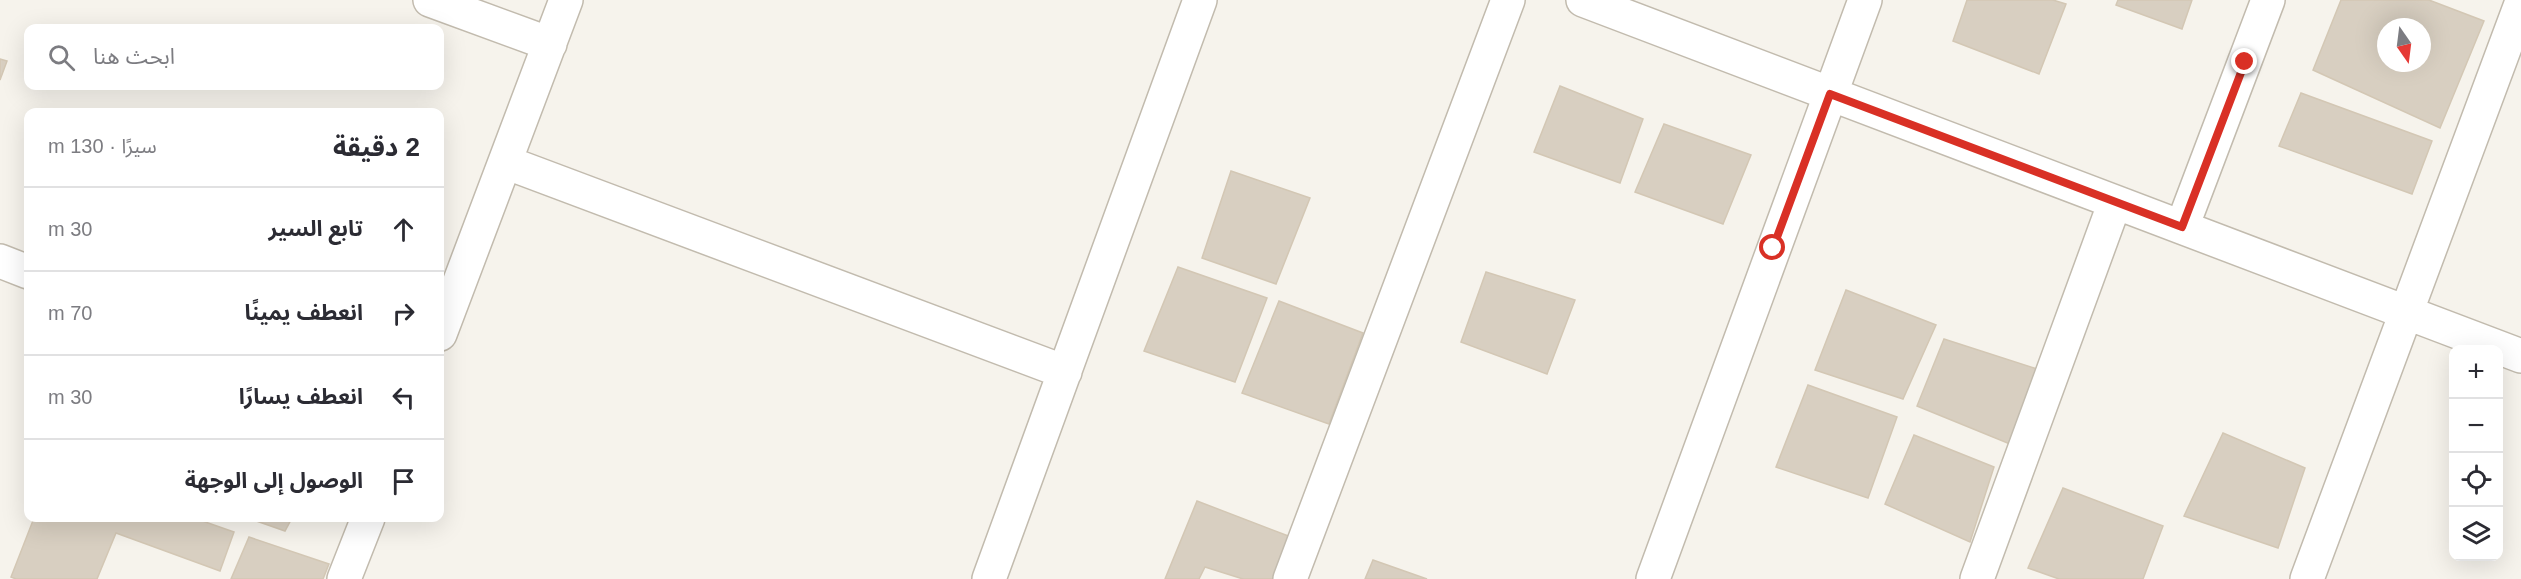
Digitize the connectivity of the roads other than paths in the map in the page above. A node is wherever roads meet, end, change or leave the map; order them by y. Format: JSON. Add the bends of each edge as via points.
{"nodes":[{"id":1,"x":430,"y":0,"type":"edge"},
{"id":2,"x":566,"y":0,"type":"edge"},
{"id":3,"x":1200,"y":0,"type":"edge"},
{"id":4,"x":1508,"y":0,"type":"edge"},
{"id":5,"x":1582,"y":0,"type":"edge"},
{"id":6,"x":1865,"y":0,"type":"edge"},
{"id":7,"x":2268,"y":0,"type":"edge"},
{"id":8,"x":2521,"y":4,"type":"edge"},
{"id":9,"x":550,"y":44,"type":"junction"},
{"id":10,"x":1830,"y":94,"type":"junction"},
{"id":11,"x":505,"y":162,"type":"junction"},
{"id":12,"x":2115,"y":202,"type":"junction"},
{"id":13,"x":2182,"y":227,"type":"junction"},
{"id":14,"x":0,"y":261,"type":"edge"},
{"id":15,"x":24,"y":270,"type":"edge"},
{"id":16,"x":2405,"y":312,"type":"junction"},
{"id":17,"x":444,"y":323,"type":"edge"},
{"id":18,"x":2521,"y":356,"type":"edge"},
{"id":19,"x":1065,"y":372,"type":"junction"},
{"id":20,"x":366,"y":522,"type":"edge"},
{"id":21,"x":344,"y":579,"type":"edge"},
{"id":22,"x":990,"y":579,"type":"edge"},
{"id":23,"x":1290,"y":579,"type":"edge"},
{"id":24,"x":1653,"y":579,"type":"edge"},
{"id":25,"x":1977,"y":579,"type":"edge"},
{"id":26,"x":2307,"y":579,"type":"edge"}],
"edges":[{"from":1,"to":9,"type":"street"},
{"from":2,"to":9,"type":"street"},
{"from":3,"to":19,"type":"street"},
{"from":4,"to":23,"type":"street"},
{"from":5,"to":10,"type":"street"},
{"from":6,"to":10,"type":"street"},
{"from":7,"to":13,"type":"street"},
{"from":8,"to":16,"type":"street"},
{"from":9,"to":11,"type":"street"},
{"from":10,"to":12,"type":"street"},
{"from":10,"to":24,"type":"street"},
{"from":11,"to":17,"type":"street"},
{"from":11,"to":19,"type":"street"},
{"from":12,"to":13,"type":"street"},
{"from":12,"to":25,"type":"street"},
{"from":13,"to":16,"type":"street"},
{"from":14,"to":15,"type":"street"},
{"from":16,"to":18,"type":"street"},
{"from":16,"to":26,"type":"street"},
{"from":19,"to":22,"type":"street"},
{"from":20,"to":21,"type":"street"}]}
